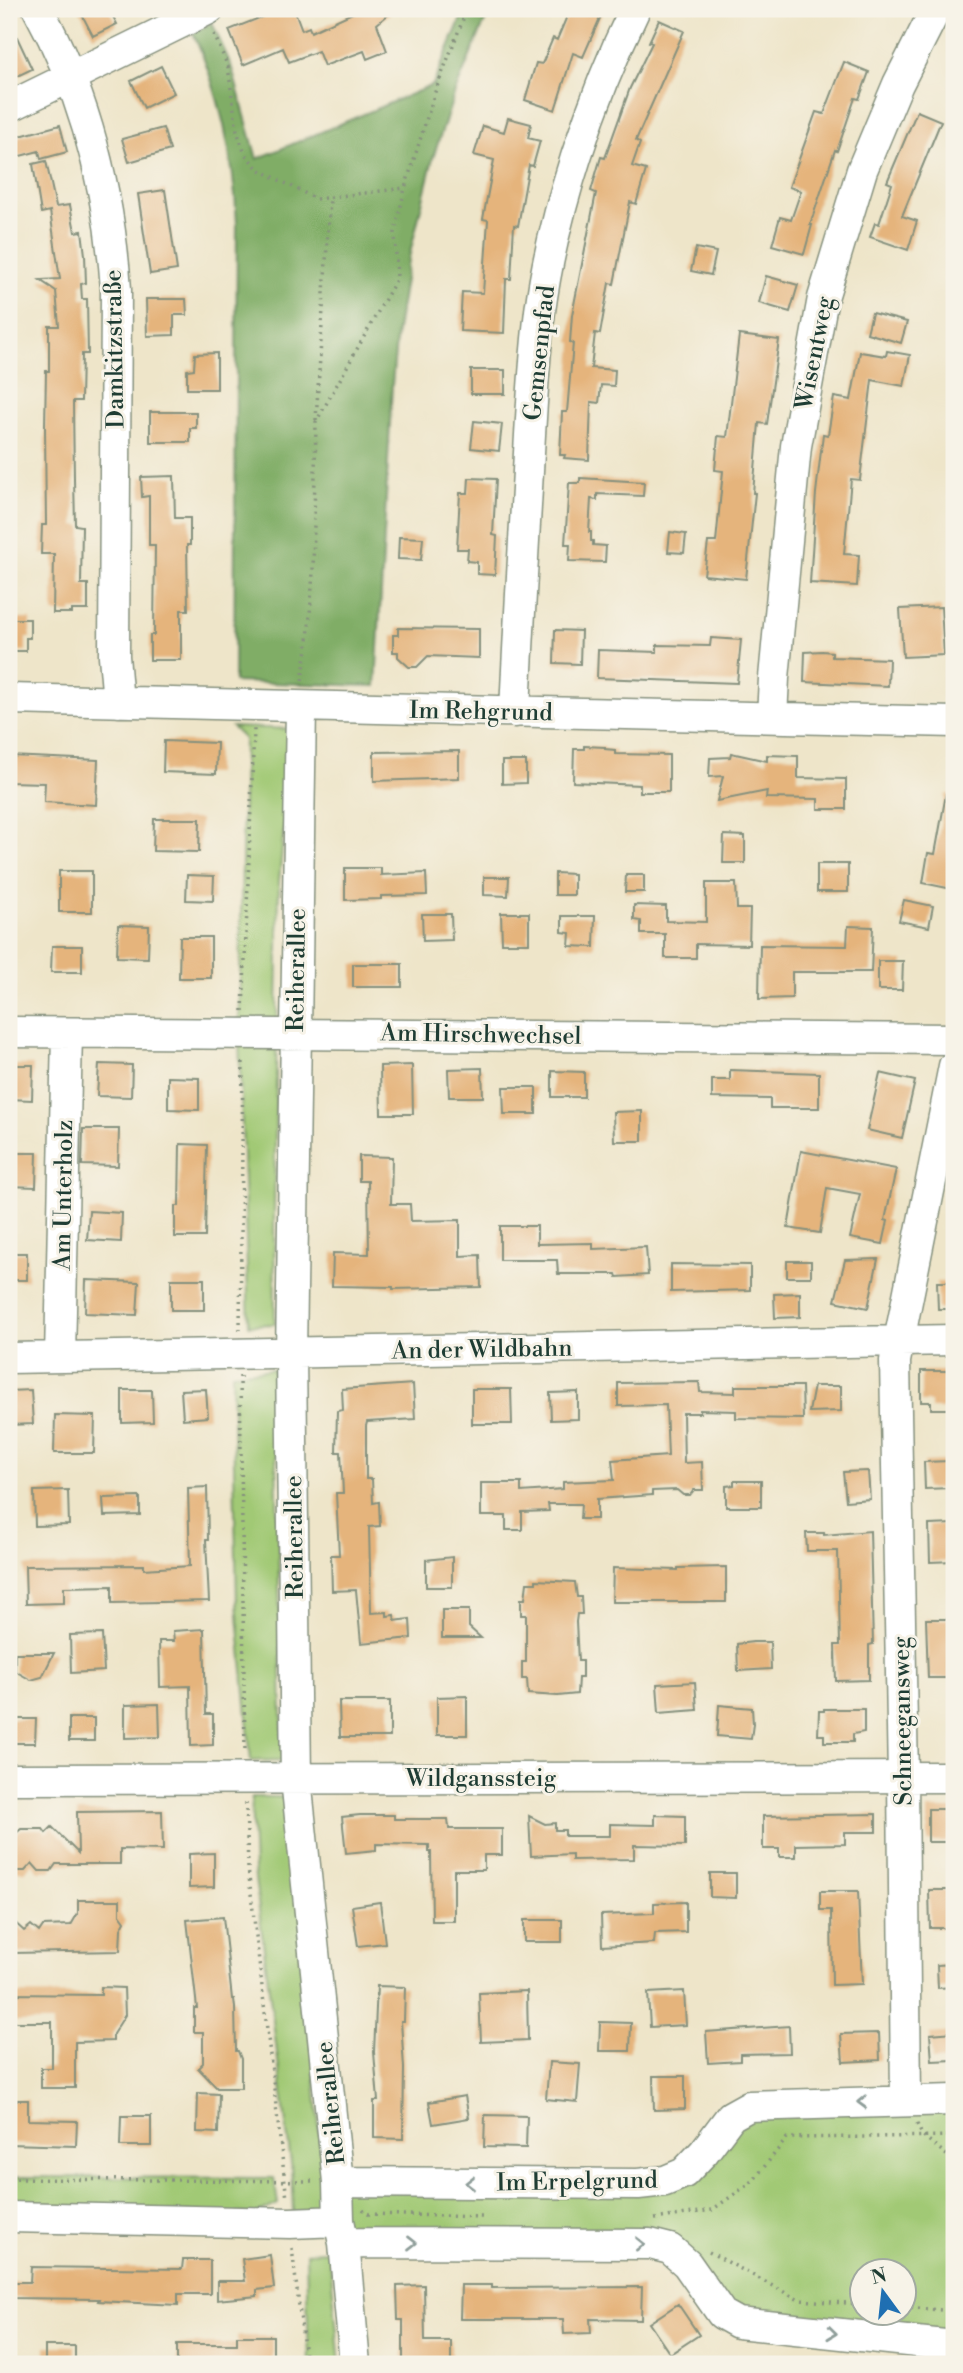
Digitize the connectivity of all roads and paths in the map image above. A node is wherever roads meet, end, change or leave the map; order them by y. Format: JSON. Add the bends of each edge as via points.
{"nodes":[{"id":1,"x":38,"y":9,"type":"edge"},
{"id":2,"x":467,"y":9,"type":"edge"},
{"id":3,"x":635,"y":9,"type":"edge"},
{"id":4,"x":936,"y":9,"type":"edge"},
{"id":5,"x":205,"y":11,"type":"edge"},
{"id":6,"x":71,"y":77,"type":"junction"},
{"id":7,"x":9,"y":107,"type":"edge"},
{"id":8,"x":404,"y":188,"type":"junction"},
{"id":9,"x":330,"y":198,"type":"junction"},
{"id":10,"x":316,"y":422,"type":"junction"},
{"id":11,"x":9,"y":699,"type":"edge"},
{"id":12,"x":118,"y":702,"type":"junction"},
{"id":13,"x":255,"y":706,"type":"junction"},
{"id":14,"x":302,"y":708,"type":"junction"},
{"id":15,"x":515,"y":712,"type":"junction"},
{"id":16,"x":772,"y":717,"type":"junction"},
{"id":17,"x":954,"y":722,"type":"edge"},
{"id":18,"x":9,"y":1032,"type":"edge"},
{"id":19,"x":243,"y":1032,"type":"junction"},
{"id":20,"x":295,"y":1032,"type":"junction"},
{"id":21,"x":67,"y":1033,"type":"junction"},
{"id":22,"x":954,"y":1039,"type":"edge"},
{"id":23,"x":954,"y":1066,"type":"edge"},
{"id":24,"x":954,"y":1340,"type":"edge"},
{"id":25,"x":898,"y":1341,"type":"junction"},
{"id":26,"x":291,"y":1354,"type":"junction"},
{"id":27,"x":240,"y":1355,"type":"junction"},
{"id":28,"x":60,"y":1357,"type":"junction"},
{"id":29,"x":9,"y":1358,"type":"edge"},
{"id":30,"x":903,"y":1777,"type":"junction"},
{"id":31,"x":954,"y":1777,"type":"edge"},
{"id":32,"x":9,"y":1779,"type":"edge"},
{"id":33,"x":245,"y":1779,"type":"junction"},
{"id":34,"x":296,"y":1779,"type":"junction"},
{"id":35,"x":906,"y":2101,"type":"junction"},
{"id":36,"x":954,"y":2101,"type":"edge"},
{"id":37,"x":954,"y":2161,"type":"edge"},
{"id":38,"x":9,"y":2179,"type":"edge"},
{"id":39,"x":285,"y":2180,"type":"junction"},
{"id":40,"x":338,"y":2182,"type":"junction"},
{"id":41,"x":9,"y":2217,"type":"edge"},
{"id":42,"x":289,"y":2223,"type":"junction"},
{"id":43,"x":341,"y":2232,"type":"junction"},
{"id":44,"x":698,"y":2247,"type":"dead end"},
{"id":45,"x":848,"y":2303,"type":"edge"},
{"id":46,"x":918,"y":2308,"type":"edge"},
{"id":47,"x":954,"y":2311,"type":"edge"},
{"id":48,"x":954,"y":2346,"type":"edge"},
{"id":49,"x":306,"y":2364,"type":"edge"},
{"id":50,"x":355,"y":2364,"type":"edge"}],
"edges":[{"from":1,"to":6,"type":"street","name":"Damkitzstraße"},
{"from":2,"to":8,"type":"path"},
{"from":3,"to":15,"type":"street","name":"Gemsenpfad","via":[[593,106],[554,240],[541,309]]},
{"from":4,"to":16,"type":"street","name":"Wisentweg","via":[[862,170],[823,298],[796,446]]},
{"from":5,"to":6,"type":"street"},
{"from":5,"to":9,"type":"path","via":[[228,67],[245,154],[258,169],[286,185],[316,199]]},
{"from":6,"to":7,"type":"street"},
{"from":6,"to":12,"type":"street","name":"Damkitzstraße","via":[[100,168],[117,289],[114,656]]},
{"from":8,"to":9,"type":"path"},
{"from":8,"to":10,"type":"path","via":[[395,232],[397,278]]},
{"from":9,"to":10,"type":"path"},
{"from":10,"to":14,"type":"path","via":[[313,572]]},
{"from":11,"to":12,"type":"street","name":"Im Rehgrund"},
{"from":12,"to":13,"type":"street","name":"Im Rehgrund"},
{"from":13,"to":14,"type":"street","name":"Im Rehgrund"},
{"from":13,"to":19,"type":"path"},
{"from":14,"to":15,"type":"street","name":"Im Rehgrund"},
{"from":14,"to":20,"type":"street","name":"Reiherallee"},
{"from":15,"to":16,"type":"street","name":"Im Rehgrund"},
{"from":16,"to":17,"type":"street","name":"Im Rehgrund"},
{"from":18,"to":21,"type":"street","name":"Am Hirschwechsel"},
{"from":19,"to":20,"type":"street","name":"Am Hirschwechsel"},
{"from":19,"to":21,"type":"street","name":"Am Hirschwechsel"},
{"from":19,"to":27,"type":"path"},
{"from":20,"to":22,"type":"street","name":"Am Hirschwechsel"},
{"from":20,"to":26,"type":"street","name":"Reiherallee"},
{"from":21,"to":28,"type":"street","name":"Am Unterholz"},
{"from":23,"to":25,"type":"street","name":"Schneegansweg"},
{"from":24,"to":25,"type":"street","name":"An der Wildbahn"},
{"from":25,"to":26,"type":"street","name":"An der Wildbahn"},
{"from":25,"to":30,"type":"street","name":"Schneegansweg"},
{"from":26,"to":27,"type":"street","name":"An der Wildbahn"},
{"from":26,"to":34,"type":"street","name":"Reiherallee"},
{"from":27,"to":28,"type":"street","name":"An der Wildbahn"},
{"from":27,"to":33,"type":"path"},
{"from":28,"to":29,"type":"street","name":"An der Wildbahn"},
{"from":30,"to":31,"type":"street","name":"Wildganssteig"},
{"from":30,"to":34,"type":"street","name":"Wildganssteig"},
{"from":30,"to":35,"type":"street","name":"Schneegansweg"},
{"from":32,"to":33,"type":"street","name":"Wildganssteig"},
{"from":33,"to":34,"type":"street","name":"Wildganssteig"},
{"from":33,"to":39,"type":"path","via":[[248,1868]]},
{"from":34,"to":40,"type":"street","name":"Reiherallee"},
{"from":35,"to":36,"type":"street","name":"Im Erpelgrund"},
{"from":35,"to":37,"type":"path","via":[[922,2135]]},
{"from":35,"to":40,"type":"street","name":"Im Erpelgrund","one_way":true,"via":[[749,2106],[731,2116],[684,2174],[665,2181]]},
{"from":38,"to":39,"type":"path"},
{"from":39,"to":40,"type":"path"},
{"from":39,"to":42,"type":"path"},
{"from":40,"to":43,"type":"street","name":"Reiherallee"},
{"from":41,"to":42,"type":"street"},
{"from":42,"to":43,"type":"street"},
{"from":42,"to":49,"type":"path"},
{"from":43,"to":48,"type":"street","one_way":true,"via":[[650,2244],[670,2249],[687,2263],[722,2314],[738,2323]]},
{"from":43,"to":50,"type":"street","name":"Reiherallee"},
{"from":44,"to":45,"type":"path","via":[[799,2300]]},
{"from":46,"to":47,"type":"path"}]}
